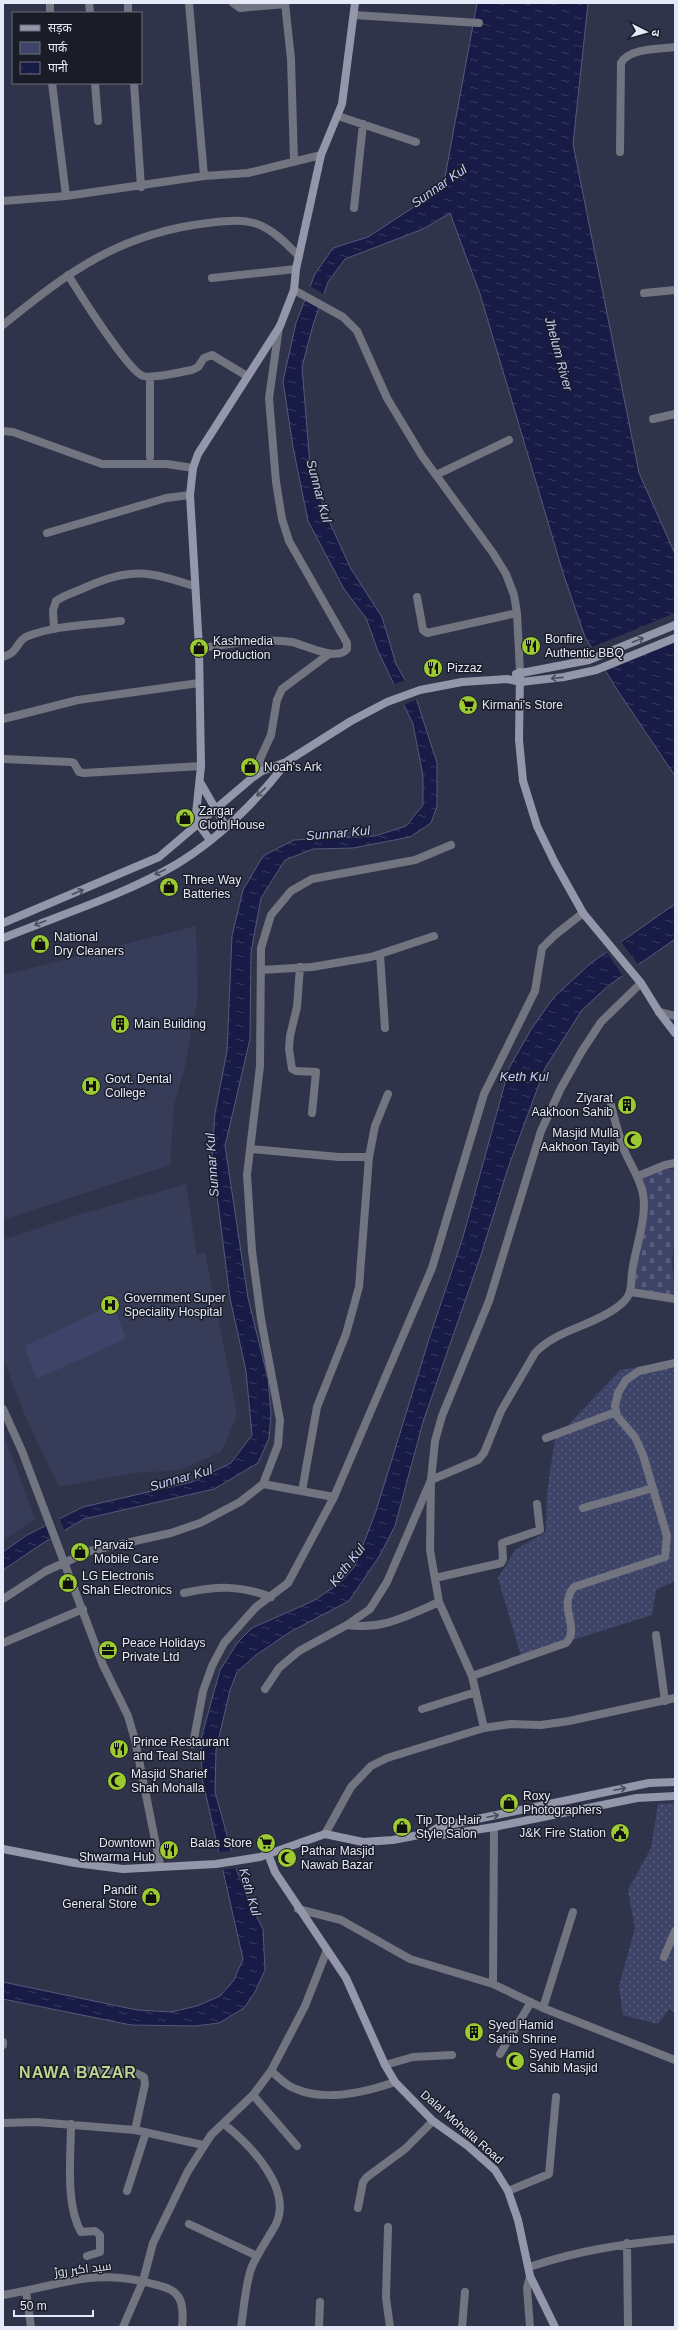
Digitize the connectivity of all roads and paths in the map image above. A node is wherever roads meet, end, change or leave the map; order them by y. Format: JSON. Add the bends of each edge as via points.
{"nodes":[{"id":1,"x":189,"y":3,"type":"edge"},
{"id":2,"x":233,"y":3,"type":"edge"},
{"id":3,"x":355,"y":3,"type":"edge"},
{"id":4,"x":285,"y":4,"type":"edge"},
{"id":5,"x":354,"y":15,"type":"junction"},
{"id":6,"x":479,"y":23,"type":"dead end"},
{"id":7,"x":675,"y":47,"type":"edge"},
{"id":8,"x":52,"y":84,"type":"edge"},
{"id":9,"x":95,"y":84,"type":"edge"},
{"id":10,"x":134,"y":84,"type":"edge"},
{"id":11,"x":338,"y":116,"type":"junction"},
{"id":12,"x":98,"y":121,"type":"dead end"},
{"id":13,"x":363,"y":124,"type":"junction"},
{"id":14,"x":416,"y":142,"type":"dead end"},
{"id":15,"x":620,"y":152,"type":"dead end"},
{"id":16,"x":321,"y":155,"type":"junction"},
{"id":17,"x":294,"y":162,"type":"junction"},
{"id":18,"x":204,"y":176,"type":"junction"},
{"id":19,"x":141,"y":187,"type":"junction"},
{"id":20,"x":66,"y":196,"type":"junction"},
{"id":21,"x":3,"y":201,"type":"edge"},
{"id":22,"x":354,"y":208,"type":"dead end"},
{"id":23,"x":299,"y":256,"type":"junction"},
{"id":24,"x":296,"y":269,"type":"junction"},
{"id":25,"x":68,"y":275,"type":"junction"},
{"id":26,"x":212,"y":278,"type":"dead end"},
{"id":27,"x":294,"y":290,"type":"junction"},
{"id":28,"x":675,"y":290,"type":"edge"},
{"id":29,"x":644,"y":293,"type":"dead end"},
{"id":30,"x":3,"y":325,"type":"edge"},
{"id":31,"x":280,"y":326,"type":"junction"},
{"id":32,"x":150,"y":376,"type":"junction"},
{"id":33,"x":247,"y":376,"type":"junction"},
{"id":34,"x":675,"y":414,"type":"edge"},
{"id":35,"x":653,"y":419,"type":"dead end"},
{"id":36,"x":3,"y":431,"type":"edge"},
{"id":37,"x":509,"y":440,"type":"dead end"},
{"id":38,"x":150,"y":457,"type":"dead end"},
{"id":39,"x":193,"y":468,"type":"junction"},
{"id":40,"x":436,"y":475,"type":"junction"},
{"id":41,"x":190,"y":495,"type":"junction"},
{"id":42,"x":46,"y":533,"type":"dead end"},
{"id":43,"x":194,"y":586,"type":"junction"},
{"id":44,"x":417,"y":597,"type":"dead end"},
{"id":45,"x":517,"y":614,"type":"junction"},
{"id":46,"x":121,"y":621,"type":"dead end"},
{"id":47,"x":675,"y":625,"type":"edge"},
{"id":48,"x":54,"y":629,"type":"junction"},
{"id":49,"x":675,"y":638,"type":"edge"},
{"id":50,"x":199,"y":648,"type":"junction"},
{"id":51,"x":329,"y":654,"type":"junction"},
{"id":52,"x":3,"y":657,"type":"edge"},
{"id":53,"x":520,"y":672,"type":"junction"},
{"id":54,"x":507,"y":679,"type":"junction"},
{"id":55,"x":520,"y":682,"type":"junction"},
{"id":56,"x":198,"y":683,"type":"junction"},
{"id":57,"x":3,"y":719,"type":"edge"},
{"id":58,"x":3,"y":759,"type":"edge"},
{"id":59,"x":286,"y":762,"type":"junction"},
{"id":60,"x":202,"y":766,"type":"junction"},
{"id":61,"x":262,"y":772,"type":"junction"},
{"id":62,"x":200,"y":782,"type":"junction"},
{"id":63,"x":216,"y":810,"type":"junction"},
{"id":64,"x":199,"y":825,"type":"junction"},
{"id":65,"x":226,"y":827,"type":"junction"},
{"id":66,"x":210,"y":840,"type":"junction"},
{"id":67,"x":451,"y":845,"type":"dead end"},
{"id":68,"x":584,"y":913,"type":"junction"},
{"id":69,"x":3,"y":923,"type":"edge"},
{"id":70,"x":434,"y":936,"type":"dead end"},
{"id":71,"x":3,"y":938,"type":"edge"},
{"id":72,"x":380,"y":955,"type":"junction"},
{"id":73,"x":300,"y":967,"type":"junction"},
{"id":74,"x":261,"y":970,"type":"junction"},
{"id":75,"x":641,"y":983,"type":"junction"},
{"id":76,"x":659,"y":1012,"type":"junction"},
{"id":77,"x":675,"y":1016,"type":"edge"},
{"id":78,"x":385,"y":1028,"type":"dead end"},
{"id":79,"x":675,"y":1033,"type":"edge"},
{"id":80,"x":388,"y":1094,"type":"dead end"},
{"id":81,"x":611,"y":1105,"type":"dead end"},
{"id":82,"x":312,"y":1113,"type":"dead end"},
{"id":83,"x":251,"y":1149,"type":"junction"},
{"id":84,"x":369,"y":1157,"type":"junction"},
{"id":85,"x":675,"y":1163,"type":"edge"},
{"id":86,"x":638,"y":1176,"type":"junction"},
{"id":87,"x":631,"y":1292,"type":"junction"},
{"id":88,"x":675,"y":1299,"type":"edge"},
{"id":89,"x":675,"y":1362,"type":"edge"},
{"id":90,"x":3,"y":1409,"type":"edge"},
{"id":91,"x":616,"y":1412,"type":"junction"},
{"id":92,"x":546,"y":1438,"type":"dead end"},
{"id":93,"x":431,"y":1480,"type":"junction"},
{"id":94,"x":262,"y":1484,"type":"junction"},
{"id":95,"x":653,"y":1488,"type":"junction"},
{"id":96,"x":302,"y":1491,"type":"junction"},
{"id":97,"x":334,"y":1497,"type":"junction"},
{"id":98,"x":537,"y":1504,"type":"dead end"},
{"id":99,"x":583,"y":1508,"type":"dead end"},
{"id":100,"x":65,"y":1561,"type":"junction"},
{"id":101,"x":435,"y":1578,"type":"junction"},
{"id":102,"x":184,"y":1593,"type":"dead end"},
{"id":103,"x":271,"y":1597,"type":"junction"},
{"id":104,"x":3,"y":1599,"type":"edge"},
{"id":105,"x":439,"y":1602,"type":"junction"},
{"id":106,"x":83,"y":1609,"type":"junction"},
{"id":107,"x":347,"y":1625,"type":"junction"},
{"id":108,"x":656,"y":1635,"type":"dead end"},
{"id":109,"x":3,"y":1643,"type":"edge"},
{"id":110,"x":472,"y":1676,"type":"junction"},
{"id":111,"x":265,"y":1688,"type":"dead end"},
{"id":112,"x":476,"y":1692,"type":"junction"},
{"id":113,"x":675,"y":1698,"type":"edge"},
{"id":114,"x":665,"y":1701,"type":"junction"},
{"id":115,"x":422,"y":1709,"type":"dead end"},
{"id":116,"x":484,"y":1728,"type":"junction"},
{"id":117,"x":193,"y":1744,"type":"dead end"},
{"id":118,"x":675,"y":1782,"type":"edge"},
{"id":119,"x":675,"y":1796,"type":"edge"},
{"id":120,"x":494,"y":1828,"type":"junction"},
{"id":121,"x":429,"y":1833,"type":"junction"},
{"id":122,"x":325,"y":1834,"type":"junction"},
{"id":123,"x":3,"y":1849,"type":"edge"},
{"id":124,"x":268,"y":1854,"type":"junction"},
{"id":125,"x":160,"y":1866,"type":"junction"},
{"id":126,"x":298,"y":1909,"type":"junction"},
{"id":127,"x":573,"y":1912,"type":"dead end"},
{"id":128,"x":675,"y":1930,"type":"edge"},
{"id":129,"x":328,"y":1950,"type":"junction"},
{"id":130,"x":664,"y":1957,"type":"dead end"},
{"id":131,"x":494,"y":1984,"type":"junction"},
{"id":132,"x":531,"y":2002,"type":"junction"},
{"id":133,"x":543,"y":2008,"type":"junction"},
{"id":134,"x":500,"y":2054,"type":"dead end"},
{"id":135,"x":452,"y":2056,"type":"dead end"},
{"id":136,"x":675,"y":2060,"type":"edge"},
{"id":137,"x":385,"y":2066,"type":"junction"},
{"id":138,"x":78,"y":2070,"type":"dead end"},
{"id":139,"x":271,"y":2071,"type":"junction"},
{"id":140,"x":395,"y":2082,"type":"junction"},
{"id":141,"x":253,"y":2095,"type":"junction"},
{"id":142,"x":556,"y":2097,"type":"dead end"},
{"id":143,"x":433,"y":2121,"type":"junction"},
{"id":144,"x":3,"y":2123,"type":"edge"},
{"id":145,"x":72,"y":2124,"type":"junction"},
{"id":146,"x":224,"y":2124,"type":"junction"},
{"id":147,"x":136,"y":2130,"type":"junction"},
{"id":148,"x":146,"y":2132,"type":"junction"},
{"id":149,"x":204,"y":2145,"type":"junction"},
{"id":150,"x":297,"y":2146,"type":"dead end"},
{"id":151,"x":127,"y":2191,"type":"dead end"},
{"id":152,"x":508,"y":2191,"type":"junction"},
{"id":153,"x":358,"y":2208,"type":"dead end"},
{"id":154,"x":189,"y":2224,"type":"dead end"},
{"id":155,"x":388,"y":2226,"type":"dead end"},
{"id":156,"x":675,"y":2239,"type":"edge"},
{"id":157,"x":627,"y":2243,"type":"junction"},
{"id":158,"x":86,"y":2256,"type":"dead end"},
{"id":159,"x":257,"y":2256,"type":"junction"},
{"id":160,"x":529,"y":2267,"type":"junction"},
{"id":161,"x":530,"y":2276,"type":"junction"},
{"id":162,"x":143,"y":2281,"type":"junction"},
{"id":163,"x":26,"y":2291,"type":"junction"},
{"id":164,"x":465,"y":2292,"type":"dead end"},
{"id":165,"x":3,"y":2295,"type":"edge"},
{"id":166,"x":320,"y":2302,"type":"dead end"},
{"id":167,"x":31,"y":2327,"type":"edge"},
{"id":168,"x":123,"y":2327,"type":"edge"},
{"id":169,"x":182,"y":2327,"type":"edge"},
{"id":170,"x":241,"y":2327,"type":"edge"},
{"id":171,"x":319,"y":2327,"type":"edge"},
{"id":172,"x":390,"y":2327,"type":"edge"},
{"id":173,"x":462,"y":2327,"type":"edge"},
{"id":174,"x":530,"y":2327,"type":"edge"},
{"id":175,"x":555,"y":2327,"type":"edge"},
{"id":176,"x":628,"y":2327,"type":"edge"}],
"edges":[{"from":1,"to":18,"type":"street"},
{"from":2,"to":4,"type":"street","via":[[240,8]]},
{"from":3,"to":5,"type":"main road"},
{"from":4,"to":17,"type":"street","via":[[292,59]]},
{"from":5,"to":6,"type":"street"},
{"from":5,"to":11,"type":"main road"},
{"from":7,"to":15,"type":"street","via":[[631,54],[623,59]]},
{"from":8,"to":20,"type":"street"},
{"from":9,"to":12,"type":"street"},
{"from":10,"to":19,"type":"street"},
{"from":11,"to":13,"type":"street"},
{"from":11,"to":16,"type":"main road"},
{"from":13,"to":14,"type":"street"},
{"from":13,"to":22,"type":"street"},
{"from":16,"to":17,"type":"street"},
{"from":16,"to":23,"type":"main road"},
{"from":17,"to":18,"type":"street","via":[[248,173]]},
{"from":18,"to":19,"type":"street"},
{"from":19,"to":20,"type":"street"},
{"from":20,"to":21,"type":"street"},
{"from":23,"to":24,"type":"main road"},
{"from":23,"to":25,"type":"street","via":[[277,235],[261,225],[246,221],[227,221],[187,225],[132,240]]},
{"from":24,"to":26,"type":"street"},
{"from":24,"to":27,"type":"main road"},
{"from":25,"to":30,"type":"street"},
{"from":25,"to":32,"type":"street","via":[[132,368],[141,375]]},
{"from":27,"to":31,"type":"main road"},
{"from":27,"to":40,"type":"street","via":[[351,323],[387,398]]},
{"from":28,"to":29,"type":"street"},
{"from":31,"to":33,"type":"main road"},
{"from":31,"to":51,"type":"street","via":[[269,398],[276,482],[282,519],[289,541],[346,643],[345,651],[335,655]]},
{"from":32,"to":33,"type":"street","via":[[192,370],[204,358],[212,355]]},
{"from":32,"to":38,"type":"street"},
{"from":33,"to":39,"type":"main road","via":[[198,454]]},
{"from":34,"to":35,"type":"street"},
{"from":36,"to":39,"type":"street","via":[[13,432],[102,464],[153,463]]},
{"from":37,"to":40,"type":"street"},
{"from":39,"to":41,"type":"main road"},
{"from":40,"to":45,"type":"street","via":[[506,574],[514,595]]},
{"from":41,"to":42,"type":"street","via":[[166,498]]},
{"from":41,"to":43,"type":"main road"},
{"from":43,"to":48,"type":"street","via":[[149,573],[107,577],[56,601],[53,610]]},
{"from":43,"to":50,"type":"main road"},
{"from":44,"to":45,"type":"street","via":[[423,630],[427,633]]},
{"from":45,"to":53,"type":"street"},
{"from":46,"to":48,"type":"street"},
{"from":53,"to":47,"type":"main road","one_way":true,"via":[[589,660]]},
{"from":48,"to":52,"type":"street","via":[[24,638],[14,652]]},
{"from":49,"to":55,"type":"main road","one_way":true,"via":[[596,670]]},
{"from":50,"to":51,"type":"street","via":[[284,641],[302,644]]},
{"from":50,"to":56,"type":"main road"},
{"from":51,"to":61,"type":"street","via":[[282,689],[277,700],[271,735],[260,759]]},
{"from":53,"to":54,"type":"main road"},
{"from":53,"to":55,"type":"main road"},
{"from":54,"to":55,"type":"main road"},
{"from":54,"to":59,"type":"main road","via":[[462,682],[420,690],[387,702],[351,721]]},
{"from":55,"to":68,"type":"main road","via":[[519,740],[523,780],[537,826]]},
{"from":56,"to":57,"type":"street","via":[[78,700]]},
{"from":56,"to":60,"type":"main road"},
{"from":58,"to":60,"type":"street","via":[[72,762],[79,772],[84,773]]},
{"from":59,"to":61,"type":"main road"},
{"from":59,"to":65,"type":"main road","one_way":true,"via":[[271,783]]},
{"from":60,"to":62,"type":"main road"},
{"from":61,"to":63,"type":"main road"},
{"from":62,"to":63,"type":"main road"},
{"from":62,"to":64,"type":"main road","via":[[196,814]]},
{"from":63,"to":64,"type":"main road"},
{"from":63,"to":65,"type":"main road"},
{"from":64,"to":66,"type":"main road"},
{"from":69,"to":64,"type":"main road","one_way":true,"via":[[158,857]]},
{"from":65,"to":66,"type":"main road"},
{"from":66,"to":71,"type":"main road","one_way":true,"via":[[177,864]]},
{"from":67,"to":74,"type":"street","via":[[415,860],[312,879],[291,891],[271,915],[261,948]]},
{"from":68,"to":75,"type":"main road"},
{"from":68,"to":97,"type":"street","via":[[542,948],[535,992],[484,1094],[432,1268]]},
{"from":70,"to":72,"type":"street"},
{"from":72,"to":73,"type":"street"},
{"from":72,"to":78,"type":"street"},
{"from":73,"to":74,"type":"street"},
{"from":73,"to":82,"type":"street","via":[[297,1007],[289,1048],[292,1069],[316,1072]]},
{"from":74,"to":83,"type":"street","via":[[260,1066]]},
{"from":75,"to":76,"type":"main road"},
{"from":75,"to":93,"type":"street","via":[[601,1022],[585,1045],[541,1131],[489,1301],[442,1416],[435,1441]]},
{"from":76,"to":77,"type":"street"},
{"from":76,"to":79,"type":"main road"},
{"from":80,"to":84,"type":"street","via":[[375,1126]]},
{"from":81,"to":86,"type":"street","via":[[621,1142]]},
{"from":83,"to":84,"type":"street","via":[[339,1157]]},
{"from":83,"to":94,"type":"street","via":[[247,1176],[252,1251],[261,1319],[280,1420],[278,1445]]},
{"from":84,"to":96,"type":"street","via":[[359,1287],[346,1334],[317,1407]]},
{"from":85,"to":86,"type":"street"},
{"from":86,"to":87,"type":"street","via":[[643,1195],[643,1213],[632,1269]]},
{"from":87,"to":88,"type":"street"},
{"from":87,"to":93,"type":"street","via":[[625,1302],[590,1324],[541,1345],[501,1411],[484,1453],[478,1460]]},
{"from":89,"to":91,"type":"street","via":[[640,1372],[626,1380],[618,1393]]},
{"from":90,"to":100,"type":"street","via":[[22,1450]]},
{"from":91,"to":92,"type":"street"},
{"from":91,"to":95,"type":"street","via":[[635,1437]]},
{"from":93,"to":101,"type":"street","via":[[430,1550]]},
{"from":93,"to":107,"type":"street","via":[[387,1582],[370,1609]]},
{"from":94,"to":96,"type":"street"},
{"from":94,"to":100,"type":"street","via":[[240,1502],[200,1523],[159,1536],[90,1551]]},
{"from":95,"to":99,"type":"street"},
{"from":95,"to":110,"type":"street","via":[[667,1536],[665,1556],[574,1587],[567,1600],[571,1634],[566,1643]]},
{"from":96,"to":97,"type":"street"},
{"from":97,"to":103,"type":"street","via":[[296,1572],[288,1583]]},
{"from":98,"to":101,"type":"street","via":[[540,1530],[502,1543],[501,1562]]},
{"from":100,"to":104,"type":"street","via":[[46,1570]]},
{"from":100,"to":106,"type":"street"},
{"from":101,"to":105,"type":"street"},
{"from":102,"to":103,"type":"street","via":[[222,1587],[242,1588]]},
{"from":103,"to":117,"type":"street","via":[[256,1607],[224,1643],[212,1666],[197,1714]]},
{"from":105,"to":107,"type":"street","via":[[387,1624],[365,1628]]},
{"from":105,"to":110,"type":"street"},
{"from":106,"to":109,"type":"street"},
{"from":106,"to":125,"type":"street","via":[[103,1666],[128,1716]]},
{"from":107,"to":111,"type":"street","via":[[299,1651],[279,1668]]},
{"from":108,"to":114,"type":"street"},
{"from":110,"to":112,"type":"street"},
{"from":112,"to":115,"type":"street"},
{"from":112,"to":116,"type":"street"},
{"from":113,"to":114,"type":"street"},
{"from":114,"to":116,"type":"street","via":[[569,1722],[511,1724]]},
{"from":116,"to":122,"type":"street","via":[[387,1758],[371,1766],[351,1787]]},
{"from":121,"to":118,"type":"main road","one_way":true,"via":[[439,1827],[567,1800],[649,1783]]},
{"from":119,"to":120,"type":"main road","via":[[637,1798]]},
{"from":120,"to":121,"type":"main road"},
{"from":120,"to":131,"type":"street"},
{"from":121,"to":122,"type":"main road","via":[[394,1840],[364,1842]]},
{"from":122,"to":124,"type":"main road"},
{"from":123,"to":125,"type":"main road","via":[[75,1863],[124,1869]]},
{"from":124,"to":125,"type":"main road","via":[[216,1864]]},
{"from":124,"to":126,"type":"main road","name":"Dalal Mohalla Road","via":[[275,1872]]},
{"from":126,"to":129,"type":"main road","name":"Dalal Mohalla Road"},
{"from":126,"to":131,"type":"street","via":[[341,1920],[410,1959]]},
{"from":127,"to":133,"type":"street"},
{"from":128,"to":130,"type":"street"},
{"from":129,"to":137,"type":"main road","name":"Dalal Mohalla Road","via":[[346,1978]]},
{"from":129,"to":139,"type":"street","via":[[305,2006]]},
{"from":131,"to":132,"type":"street"},
{"from":132,"to":133,"type":"street"},
{"from":132,"to":134,"type":"street"},
{"from":133,"to":136,"type":"street"},
{"from":135,"to":137,"type":"street","via":[[413,2057]]},
{"from":137,"to":140,"type":"main road","name":"Dalal Mohalla Road"},
{"from":138,"to":147,"type":"street","via":[[136,2073],[144,2077],[145,2084]]},
{"from":139,"to":140,"type":"street","via":[[295,2089],[318,2094],[344,2095],[368,2091]]},
{"from":139,"to":141,"type":"street"},
{"from":140,"to":143,"type":"main road","name":"Dalal Mohalla Road"},
{"from":141,"to":146,"type":"street"},
{"from":141,"to":150,"type":"street"},
{"from":142,"to":152,"type":"street","via":[[549,2174]]},
{"from":143,"to":152,"type":"main road","name":"Dalal Mohalla Road","via":[[468,2146],[495,2170]]},
{"from":143,"to":153,"type":"street","via":[[405,2149],[367,2176],[363,2182]]},
{"from":144,"to":145,"type":"street"},
{"from":145,"to":147,"type":"street"},
{"from":145,"to":158,"type":"street","via":[[70,2187],[74,2208],[81,2232],[95,2231],[100,2236],[100,2252]]},
{"from":146,"to":149,"type":"street","via":[[210,2135]]},
{"from":146,"to":159,"type":"street","via":[[237,2134],[266,2168],[279,2199],[276,2223]]},
{"from":147,"to":148,"type":"street"},
{"from":148,"to":149,"type":"street"},
{"from":148,"to":151,"type":"street"},
{"from":149,"to":162,"type":"street","via":[[188,2171],[153,2243]]},
{"from":152,"to":160,"type":"main road","name":"Dalal Mohalla Road"},
{"from":154,"to":159,"type":"street"},
{"from":155,"to":172,"type":"street","via":[[386,2298]]},
{"from":156,"to":157,"type":"street"},
{"from":157,"to":160,"type":"street","via":[[567,2254]]},
{"from":157,"to":176,"type":"street"},
{"from":159,"to":170,"type":"street","via":[[251,2270]]},
{"from":160,"to":161,"type":"main road","name":"Dalal Mohalla Road"},
{"from":161,"to":174,"type":"street","via":[[527,2288]]},
{"from":161,"to":175,"type":"main road","name":"Dalal Mohalla Road"},
{"from":162,"to":163,"type":"street","name":"سید اکبر روڑ","via":[[107,2276],[67,2281]]},
{"from":162,"to":168,"type":"street"},
{"from":162,"to":169,"type":"street","name":"سید اکبر روڑ","via":[[169,2288],[177,2293],[182,2306]]},
{"from":163,"to":165,"type":"street","name":"سید اکبر روڑ"},
{"from":163,"to":167,"type":"street"},
{"from":164,"to":173,"type":"street"},
{"from":166,"to":171,"type":"street"}]}
